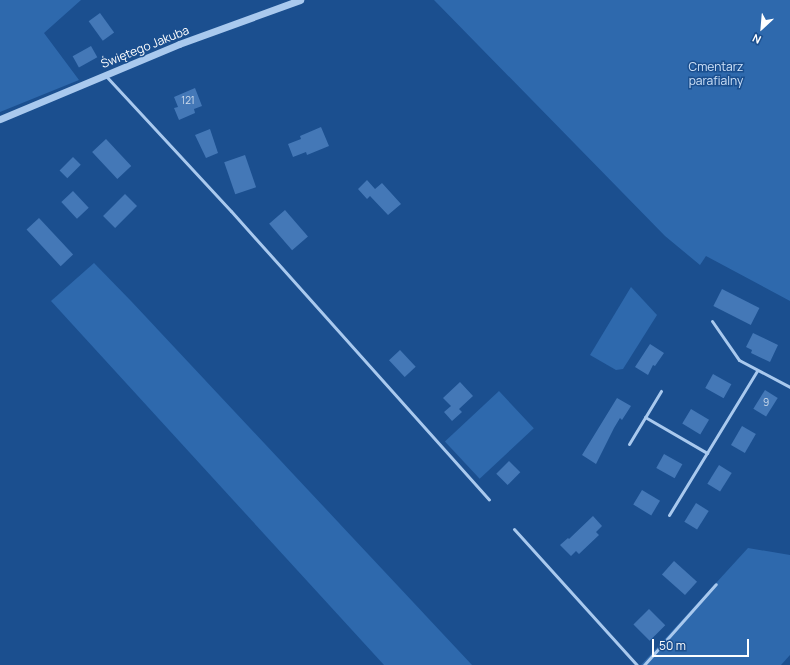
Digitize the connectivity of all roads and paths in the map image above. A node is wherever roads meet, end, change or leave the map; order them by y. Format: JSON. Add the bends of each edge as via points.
{"nodes":[{"id":1,"x":300,"y":0,"type":"edge"},
{"id":2,"x":105,"y":75,"type":"junction"},
{"id":3,"x":0,"y":119,"type":"edge"},
{"id":4,"x":712,"y":320,"type":"dead end"},
{"id":5,"x":757,"y":371,"type":"junction"},
{"id":6,"x":790,"y":387,"type":"edge"},
{"id":7,"x":661,"y":390,"type":"dead end"},
{"id":8,"x":645,"y":417,"type":"junction"},
{"id":9,"x":629,"y":444,"type":"dead end"},
{"id":10,"x":707,"y":453,"type":"junction"},
{"id":11,"x":489,"y":500,"type":"dead end"},
{"id":12,"x":669,"y":515,"type":"dead end"},
{"id":13,"x":514,"y":529,"type":"dead end"},
{"id":14,"x":716,"y":584,"type":"dead end"},
{"id":15,"x":637,"y":665,"type":"edge"},
{"id":16,"x":644,"y":665,"type":"edge"}],
"edges":[{"from":1,"to":2,"type":"street","name":"Świętego Jakuba","via":[[179,44]]},
{"from":2,"to":3,"type":"street","name":"Świętego Jakuba"},
{"from":2,"to":11,"type":"lane","via":[[231,211]]},
{"from":4,"to":5,"type":"lane","via":[[739,360]]},
{"from":5,"to":6,"type":"lane"},
{"from":5,"to":10,"type":"lane"},
{"from":7,"to":8,"type":"lane"},
{"from":8,"to":9,"type":"lane"},
{"from":8,"to":10,"type":"lane"},
{"from":10,"to":12,"type":"lane"},
{"from":13,"to":15,"type":"lane"},
{"from":14,"to":16,"type":"lane"}]}
